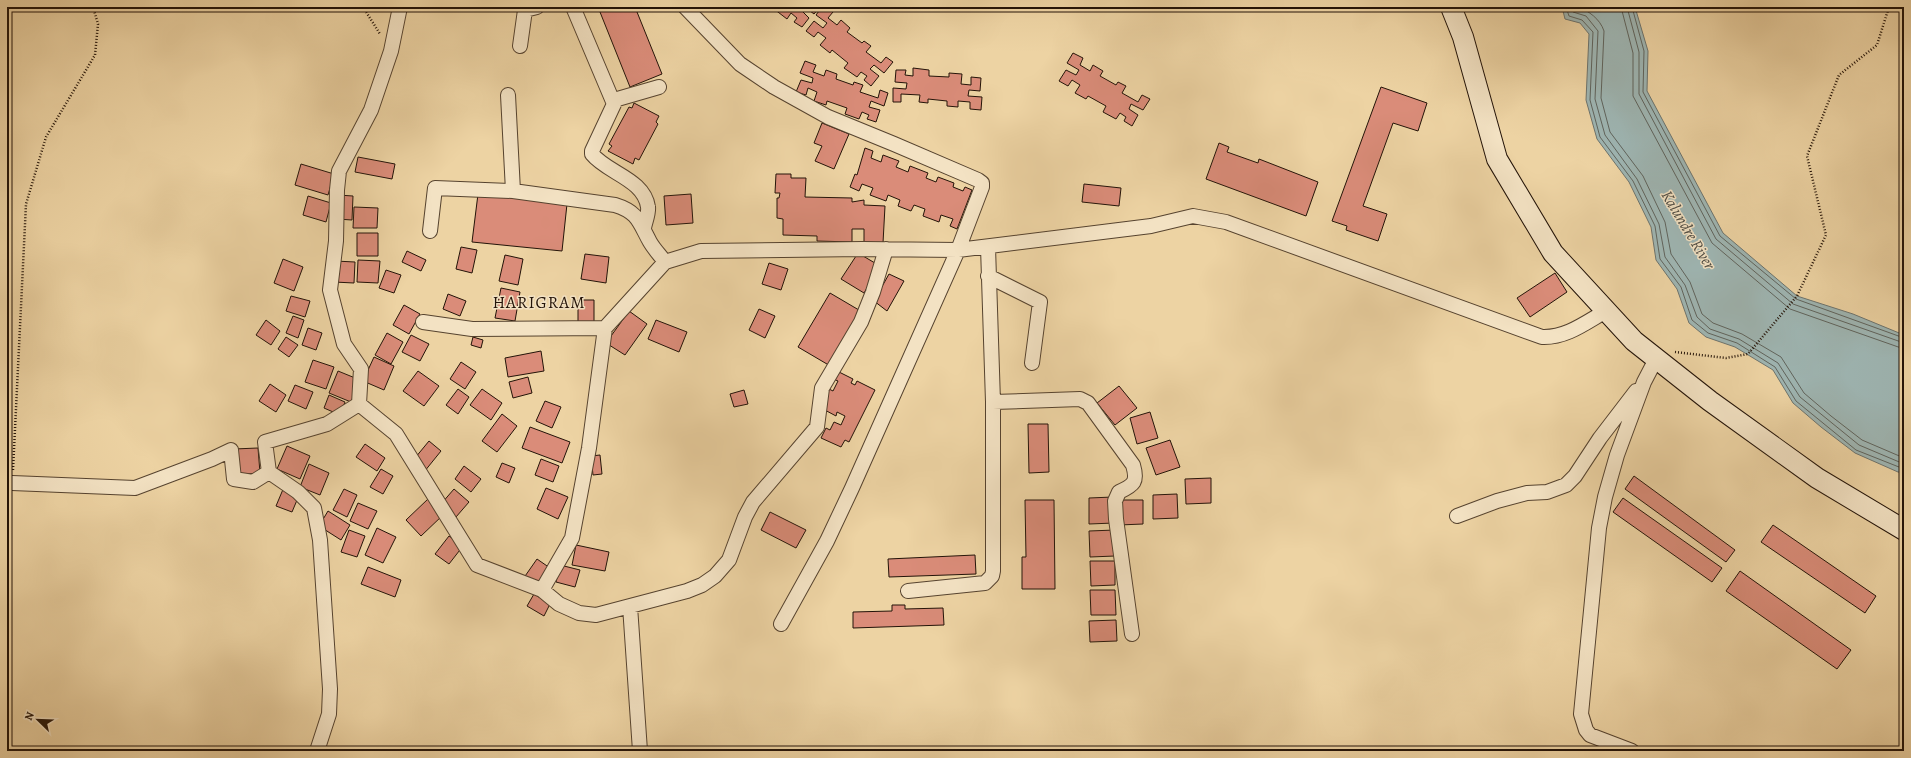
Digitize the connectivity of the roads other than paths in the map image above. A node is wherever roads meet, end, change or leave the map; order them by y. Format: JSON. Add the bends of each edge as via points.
{"nodes":[{"id":1,"x":400,"y":7,"type":"edge"},
{"id":2,"x":537,"y":7,"type":"edge"},
{"id":3,"x":573,"y":7,"type":"edge"},
{"id":4,"x":685,"y":7,"type":"edge"},
{"id":5,"x":1451,"y":7,"type":"edge"},
{"id":6,"x":520,"y":46,"type":"dead end"},
{"id":7,"x":659,"y":87,"type":"dead end"},
{"id":8,"x":508,"y":95,"type":"dead end"},
{"id":9,"x":614,"y":100,"type":"junction"},
{"id":10,"x":513,"y":191,"type":"junction"},
{"id":11,"x":644,"y":228,"type":"junction"},
{"id":12,"x":430,"y":231,"type":"dead end"},
{"id":13,"x":988,"y":247,"type":"junction"},
{"id":14,"x":886,"y":249,"type":"junction"},
{"id":15,"x":958,"y":250,"type":"junction"},
{"id":16,"x":665,"y":262,"type":"junction"},
{"id":17,"x":988,"y":276,"type":"junction"},
{"id":18,"x":1606,"y":311,"type":"junction"},
{"id":19,"x":423,"y":322,"type":"dead end"},
{"id":20,"x":606,"y":328,"type":"junction"},
{"id":21,"x":1664,"y":355,"type":"junction"},
{"id":22,"x":1032,"y":363,"type":"dead end"},
{"id":23,"x":1644,"y":382,"type":"junction"},
{"id":24,"x":993,"y":402,"type":"junction"},
{"id":25,"x":359,"y":404,"type":"junction"},
{"id":26,"x":269,"y":472,"type":"junction"},
{"id":27,"x":12,"y":483,"type":"road end"},
{"id":28,"x":1457,"y":516,"type":"dead end"},
{"id":29,"x":1904,"y":530,"type":"edge"},
{"id":30,"x":542,"y":590,"type":"junction"},
{"id":31,"x":908,"y":591,"type":"dead end"},
{"id":32,"x":630,"y":606,"type":"junction"},
{"id":33,"x":780,"y":624,"type":"dead end"},
{"id":34,"x":1132,"y":634,"type":"dead end"},
{"id":35,"x":317,"y":751,"type":"edge"},
{"id":36,"x":640,"y":751,"type":"edge"},
{"id":37,"x":1632,"y":751,"type":"edge"}],
"edges":[{"from":1,"to":25,"type":"street","via":[[391,51],[371,110],[339,171],[336,190],[336,241],[330,290],[344,344],[361,369]]},
{"from":2,"to":6,"type":"street","via":[[525,10]]},
{"from":3,"to":9,"type":"street"},
{"from":4,"to":15,"type":"street","via":[[740,64],[774,87],[828,118],[982,183]]},
{"from":5,"to":18,"type":"main road","via":[[1463,37],[1497,159],[1553,253]]},
{"from":7,"to":9,"type":"street"},
{"from":8,"to":10,"type":"street"},
{"from":9,"to":11,"type":"street","via":[[614,108],[592,154],[630,181],[643,194],[649,209]]},
{"from":10,"to":11,"type":"street","via":[[615,205],[635,214]]},
{"from":10,"to":12,"type":"street","via":[[435,188]]},
{"from":11,"to":16,"type":"street","via":[[650,242]]},
{"from":13,"to":15,"type":"street"},
{"from":13,"to":17,"type":"street"},
{"from":13,"to":18,"type":"street","via":[[1151,226],[1192,216],[1226,222],[1542,337],[1554,338],[1567,334]]},
{"from":14,"to":15,"type":"street"},
{"from":14,"to":16,"type":"street","via":[[702,251]]},
{"from":14,"to":32,"type":"street","via":[[861,322],[822,388],[817,428],[753,502],[729,560],[715,576],[702,585]]},
{"from":15,"to":33,"type":"street","via":[[827,541]]},
{"from":16,"to":20,"type":"street"},
{"from":17,"to":22,"type":"street","via":[[1040,302]]},
{"from":17,"to":24,"type":"street"},
{"from":18,"to":21,"type":"main road","via":[[1634,342]]},
{"from":19,"to":20,"type":"street","via":[[472,329]]},
{"from":20,"to":30,"type":"street","via":[[589,448],[572,538]]},
{"from":21,"to":23,"type":"street"},
{"from":21,"to":29,"type":"main road","via":[[1817,478]]},
{"from":23,"to":28,"type":"street","via":[[1566,485],[1547,492],[1527,493],[1497,501]]},
{"from":23,"to":37,"type":"street","via":[[1617,455],[1599,528],[1581,714],[1590,735]]},
{"from":24,"to":31,"type":"street","via":[[992,576],[985,582]]},
{"from":24,"to":34,"type":"street","via":[[1080,399],[1088,403],[1133,465],[1135,481],[1119,492],[1115,501]]},
{"from":25,"to":26,"type":"street","via":[[327,424],[265,442]]},
{"from":25,"to":30,"type":"street","via":[[396,434],[477,565]]},
{"from":26,"to":27,"type":"street","via":[[253,482],[234,479],[231,450],[135,488]]},
{"from":26,"to":35,"type":"street","via":[[298,492],[314,508],[320,540],[330,689],[329,714]]},
{"from":30,"to":32,"type":"street","via":[[559,604],[587,615]]},
{"from":32,"to":36,"type":"street"}]}
